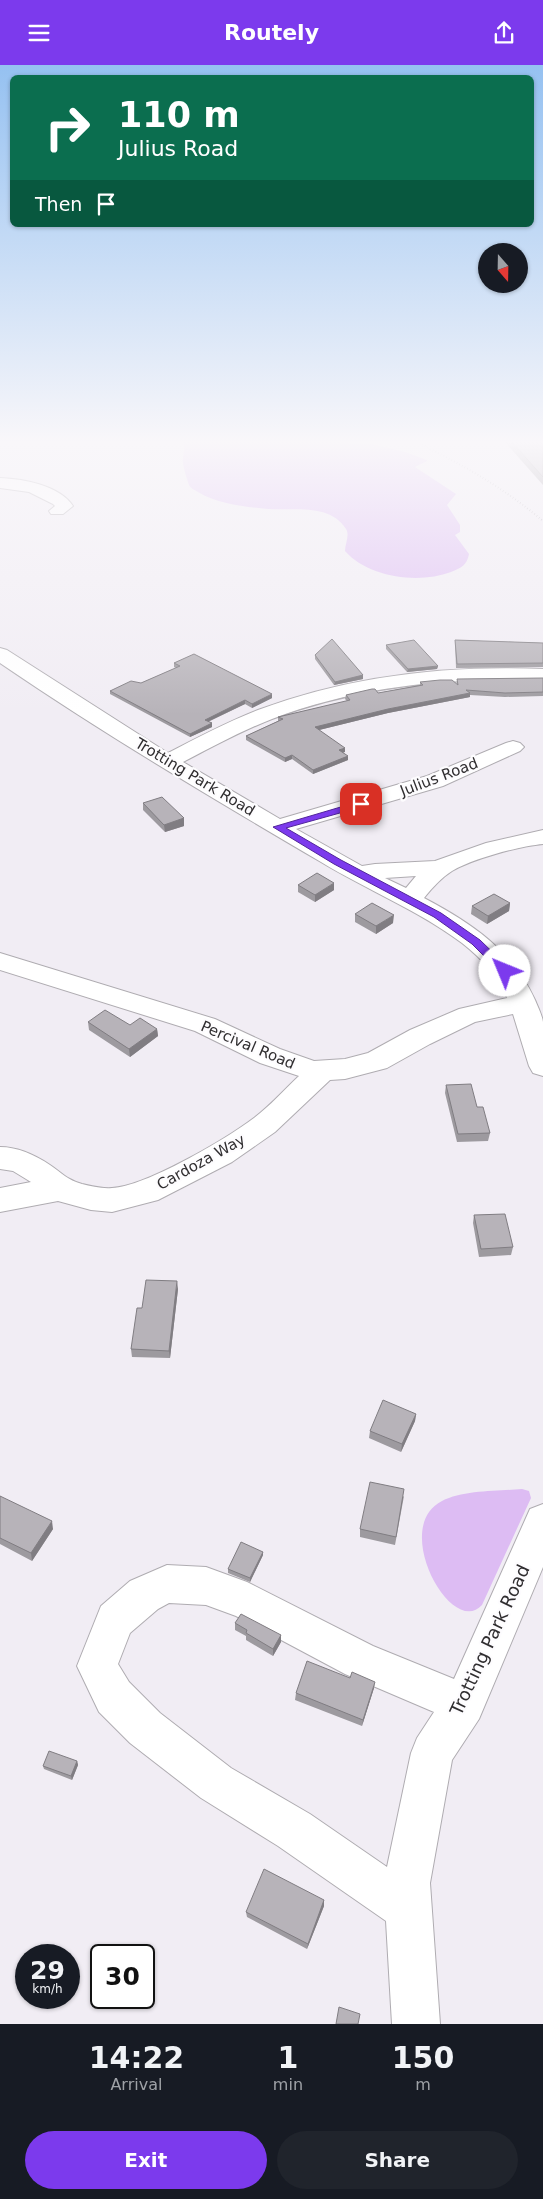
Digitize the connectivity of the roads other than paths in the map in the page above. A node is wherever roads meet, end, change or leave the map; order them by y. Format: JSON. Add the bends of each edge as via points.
{"nodes":[{"id":1,"x":2,"y":658,"type":"edge"},
{"id":2,"x":543,"y":675,"type":"edge"},
{"id":3,"x":513,"y":747,"type":"dead end"},
{"id":4,"x":167,"y":761,"type":"junction"},
{"id":5,"x":278,"y":827,"type":"junction"},
{"id":6,"x":543,"y":837,"type":"edge"},
{"id":7,"x":441,"y":868,"type":"junction"},
{"id":8,"x":360,"y":874,"type":"junction"},
{"id":9,"x":409,"y":901,"type":"junction"},
{"id":10,"x":0,"y":961,"type":"edge"},
{"id":11,"x":522,"y":1003,"type":"junction"},
{"id":12,"x":543,"y":1066,"type":"edge"},
{"id":13,"x":322,"y":1071,"type":"junction"},
{"id":14,"x":0,"y":1158,"type":"edge"},
{"id":15,"x":58,"y":1189,"type":"junction"},
{"id":16,"x":0,"y":1200,"type":"edge"},
{"id":17,"x":543,"y":1522,"type":"edge"},
{"id":18,"x":464,"y":1704,"type":"junction"},
{"id":19,"x":409,"y":1909,"type":"junction"},
{"id":20,"x":416,"y":2024,"type":"edge"}],
"edges":[{"from":1,"to":4,"type":"street","name":"Trotting Park Road"},
{"from":2,"to":4,"type":"street","via":[[450,673],[381,683],[280,709]]},
{"from":3,"to":5,"type":"street","name":"Julius Road","via":[[435,781]]},
{"from":4,"to":5,"type":"street","name":"Trotting Park Road"},
{"from":5,"to":8,"type":"street","name":"Trotting Park Road"},
{"from":6,"to":7,"type":"street","via":[[467,856]]},
{"from":7,"to":8,"type":"street"},
{"from":7,"to":9,"type":"street"},
{"from":8,"to":9,"type":"street","name":"Trotting Park Road"},
{"from":9,"to":11,"type":"street","name":"Trotting Park Road","via":[[437,915],[476,942],[505,971]]},
{"from":10,"to":13,"type":"street","name":"Percival Road","via":[[205,1025],[270,1056]]},
{"from":11,"to":12,"type":"street","name":"Trotting Park Road"},
{"from":11,"to":13,"type":"street","name":"Percival Road","via":[[468,1015],[377,1061]]},
{"from":13,"to":15,"type":"street","name":"Cardoza Way","via":[[265,1125],[222,1154],[147,1192],[112,1200]]},
{"from":14,"to":15,"type":"street","name":"Cardoza Way","via":[[27,1165],[48,1178]]},
{"from":15,"to":16,"type":"street","name":"Cardoza Way"},
{"from":17,"to":18,"type":"street","name":"Trotting Park Road"},
{"from":18,"to":19,"type":"street","name":"Trotting Park Road","via":[[432,1753],[408,1883]]},
{"from":18,"to":19,"type":"street","via":[[359,1659],[247,1601],[206,1587],[167,1584],[144,1595],[115,1620],[97,1666],[114,1697],[152,1733],[216,1783],[294,1829]]},
{"from":19,"to":20,"type":"street","name":"Trotting Park Road"}]}
